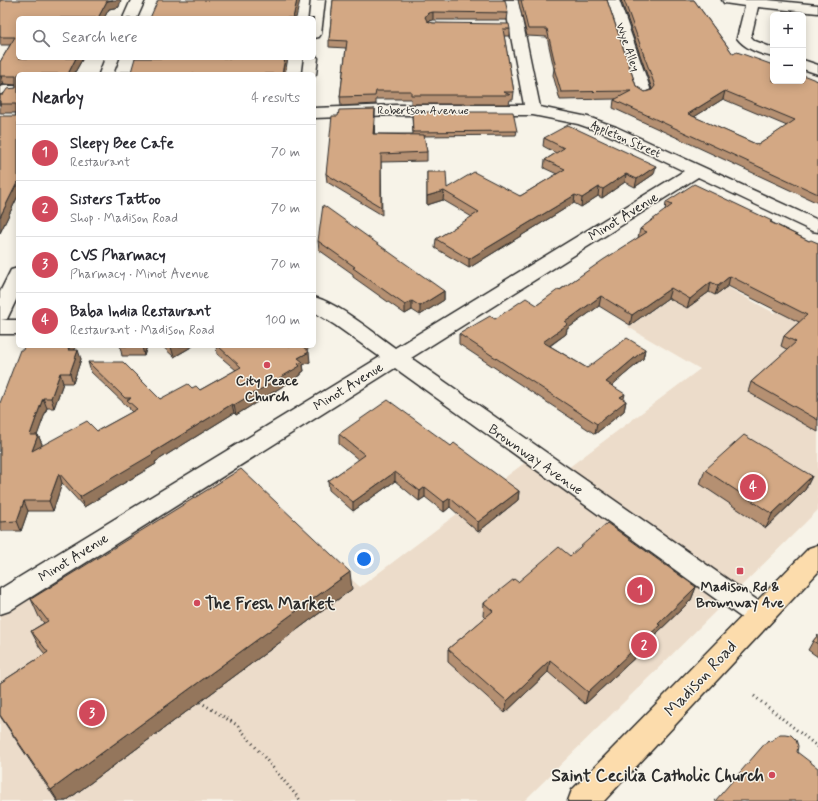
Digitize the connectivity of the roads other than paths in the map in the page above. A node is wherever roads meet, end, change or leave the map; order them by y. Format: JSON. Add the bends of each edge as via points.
{"nodes":[{"id":1,"x":138,"y":0,"type":"edge"},
{"id":2,"x":318,"y":0,"type":"edge"},
{"id":3,"x":511,"y":0,"type":"edge"},
{"id":4,"x":612,"y":0,"type":"edge"},
{"id":5,"x":728,"y":0,"type":"edge"},
{"id":6,"x":753,"y":2,"type":"junction"},
{"id":7,"x":818,"y":9,"type":"edge"},
{"id":8,"x":131,"y":16,"type":"edge"},
{"id":9,"x":316,"y":17,"type":"edge"},
{"id":10,"x":501,"y":26,"type":"edge"},
{"id":11,"x":516,"y":26,"type":"junction"},
{"id":12,"x":770,"y":52,"type":"edge"},
{"id":13,"x":111,"y":60,"type":"edge"},
{"id":14,"x":311,"y":60,"type":"edge"},
{"id":15,"x":806,"y":65,"type":"edge"},
{"id":16,"x":818,"y":70,"type":"edge"},
{"id":17,"x":107,"y":72,"type":"edge"},
{"id":18,"x":309,"y":72,"type":"edge"},
{"id":19,"x":16,"y":91,"type":"edge"},
{"id":20,"x":644,"y":94,"type":"edge"},
{"id":21,"x":0,"y":99,"type":"edge"},
{"id":22,"x":533,"y":110,"type":"junction"},
{"id":23,"x":316,"y":113,"type":"edge"},
{"id":24,"x":696,"y":171,"type":"junction"},
{"id":25,"x":818,"y":227,"type":"edge"},
{"id":26,"x":16,"y":278,"type":"edge"},
{"id":27,"x":316,"y":304,"type":"edge"},
{"id":28,"x":0,"y":314,"type":"edge"},
{"id":29,"x":316,"y":320,"type":"edge"},
{"id":30,"x":342,"y":320,"type":"junction"},
{"id":31,"x":0,"y":327,"type":"edge"},
{"id":32,"x":16,"y":327,"type":"edge"},
{"id":33,"x":394,"y":358,"type":"junction"},
{"id":34,"x":818,"y":555,"type":"edge"},
{"id":35,"x":0,"y":603,"type":"edge"},
{"id":36,"x":758,"y":615,"type":"junction"},
{"id":37,"x":583,"y":801,"type":"edge"}],
"edges":[{"from":1,"to":8,"type":"street"},
{"from":2,"to":9,"type":"street"},
{"from":3,"to":11,"type":"street"},
{"from":4,"to":20,"type":"street","name":"Wye Alley"},
{"from":5,"to":6,"type":"street"},
{"from":6,"to":7,"type":"street"},
{"from":6,"to":12,"type":"street","via":[[744,38],[750,44]]},
{"from":10,"to":11,"type":"street"},
{"from":11,"to":22,"type":"street"},
{"from":13,"to":17,"type":"street"},
{"from":14,"to":18,"type":"street"},
{"from":15,"to":16,"type":"street"},
{"from":19,"to":21,"type":"street","via":[[4,92]]},
{"from":22,"to":23,"type":"street","name":"Robertson Avenue"},
{"from":22,"to":24,"type":"street","name":"Appleton Street","via":[[582,120],[610,130]]},
{"from":24,"to":25,"type":"street","name":"Appleton Street"},
{"from":24,"to":33,"type":"street","name":"Minot Avenue"},
{"from":26,"to":28,"type":"street"},
{"from":27,"to":30,"type":"street","name":"Brownway Avenue"},
{"from":29,"to":30,"type":"street"},
{"from":30,"to":33,"type":"street","name":"Brownway Avenue"},
{"from":31,"to":32,"type":"street"},
{"from":33,"to":35,"type":"street","name":"Minot Avenue"},
{"from":33,"to":36,"type":"street","name":"Brownway Avenue"},
{"from":34,"to":36,"type":"main road","name":"Madison Road"},
{"from":36,"to":37,"type":"main road","name":"Madison Road"}]}
